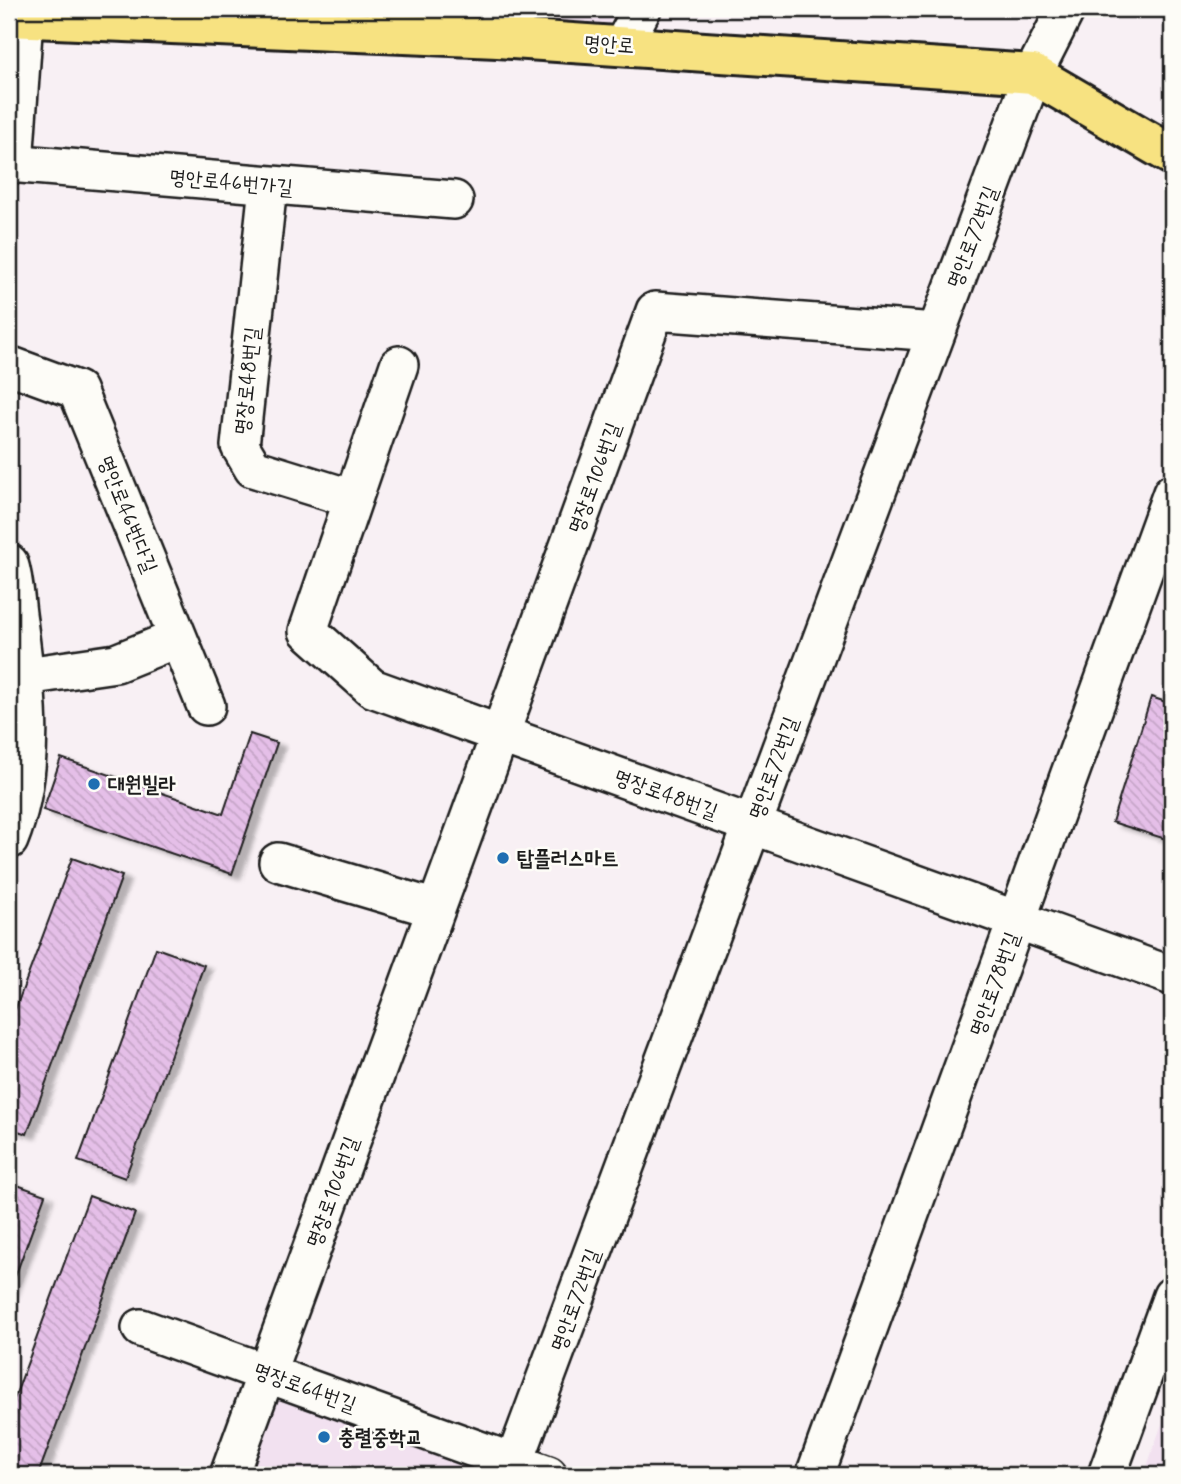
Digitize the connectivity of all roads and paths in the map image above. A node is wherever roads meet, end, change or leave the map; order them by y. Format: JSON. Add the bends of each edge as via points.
{"nodes":[{"id":1,"x":642,"y":9,"type":"edge"},
{"id":2,"x":1066,"y":9,"type":"edge"},
{"id":3,"x":16,"y":18,"type":"edge"},
{"id":4,"x":247,"y":19,"type":"edge"},
{"id":5,"x":500,"y":23,"type":"edge"},
{"id":6,"x":623,"y":45,"type":"junction"},
{"id":7,"x":1033,"y":74,"type":"junction"},
{"id":8,"x":1172,"y":155,"type":"edge"},
{"id":9,"x":12,"y":164,"type":"edge"},
{"id":10,"x":268,"y":186,"type":"junction"},
{"id":11,"x":454,"y":200,"type":"dead end"},
{"id":12,"x":936,"y":332,"type":"junction"},
{"id":13,"x":9,"y":365,"type":"edge"},
{"id":14,"x":399,"y":365,"type":"dead end"},
{"id":15,"x":1172,"y":493,"type":"edge"},
{"id":16,"x":353,"y":499,"type":"junction"},
{"id":17,"x":9,"y":562,"type":"edge"},
{"id":18,"x":178,"y":638,"type":"junction"},
{"id":19,"x":26,"y":676,"type":"junction"},
{"id":20,"x":206,"y":706,"type":"dead end"},
{"id":21,"x":500,"y":734,"type":"junction"},
{"id":22,"x":752,"y":824,"type":"junction"},
{"id":23,"x":9,"y":840,"type":"edge"},
{"id":24,"x":278,"y":862,"type":"dead end"},
{"id":25,"x":436,"y":909,"type":"junction"},
{"id":26,"x":1017,"y":920,"type":"junction"},
{"id":27,"x":1172,"y":976,"type":"edge"},
{"id":28,"x":1172,"y":1296,"type":"edge"},
{"id":29,"x":141,"y":1328,"type":"dead end"},
{"id":30,"x":266,"y":1373,"type":"junction"},
{"id":31,"x":514,"y":1463,"type":"junction"},
{"id":32,"x":229,"y":1475,"type":"edge"},
{"id":33,"x":548,"y":1475,"type":"edge"},
{"id":34,"x":815,"y":1475,"type":"edge"},
{"id":35,"x":1107,"y":1475,"type":"edge"}],
"edges":[{"from":1,"to":6,"type":"street"},
{"from":2,"to":7,"type":"street","name":"명안로72번길"},
{"from":3,"to":4,"type":"main road","name":"명안로"},
{"from":3,"to":9,"type":"street","name":"명안로"},
{"from":4,"to":5,"type":"main road","name":"명안로"},
{"from":5,"to":6,"type":"main road","name":"명안로"},
{"from":6,"to":7,"type":"main road","name":"명안로"},
{"from":7,"to":8,"type":"main road","name":"명안로"},
{"from":7,"to":12,"type":"street","name":"명안로72번길"},
{"from":9,"to":10,"type":"street","name":"명안로46번가길"},
{"from":10,"to":11,"type":"street","name":"명안로46번가길"},
{"from":10,"to":16,"type":"street","name":"명장로48번길","via":[[240,446],[253,468]]},
{"from":12,"to":21,"type":"street","name":"명장로106번길","via":[[655,311]]},
{"from":12,"to":22,"type":"street","name":"명안로72번길"},
{"from":13,"to":18,"type":"street","name":"명안로46번다길","via":[[77,390]]},
{"from":14,"to":16,"type":"street","name":"명장로48번길"},
{"from":15,"to":26,"type":"street","name":"명안로78번길"},
{"from":16,"to":21,"type":"street","name":"명장로48번길","via":[[308,631],[372,688]]},
{"from":17,"to":19,"type":"street"},
{"from":18,"to":19,"type":"street","via":[[116,663]]},
{"from":18,"to":20,"type":"street","name":"명안로46번다길"},
{"from":19,"to":23,"type":"street","via":[[27,770],[19,816]]},
{"from":21,"to":22,"type":"street","name":"명장로48번길"},
{"from":21,"to":25,"type":"street","name":"명장로106번길"},
{"from":22,"to":26,"type":"street","name":"명장로48번길"},
{"from":22,"to":31,"type":"street","name":"명안로72번길"},
{"from":24,"to":25,"type":"street"},
{"from":25,"to":30,"type":"street","name":"명장로106번길"},
{"from":26,"to":27,"type":"street","name":"명장로48번길"},
{"from":26,"to":34,"type":"street","name":"명안로78번길"},
{"from":28,"to":35,"type":"street"},
{"from":29,"to":30,"type":"street","name":"명장로64번길"},
{"from":30,"to":31,"type":"street","name":"명장로64번길"},
{"from":30,"to":32,"type":"street","name":"명장로106번길"},
{"from":31,"to":33,"type":"street","name":"명장로64번길"}]}
